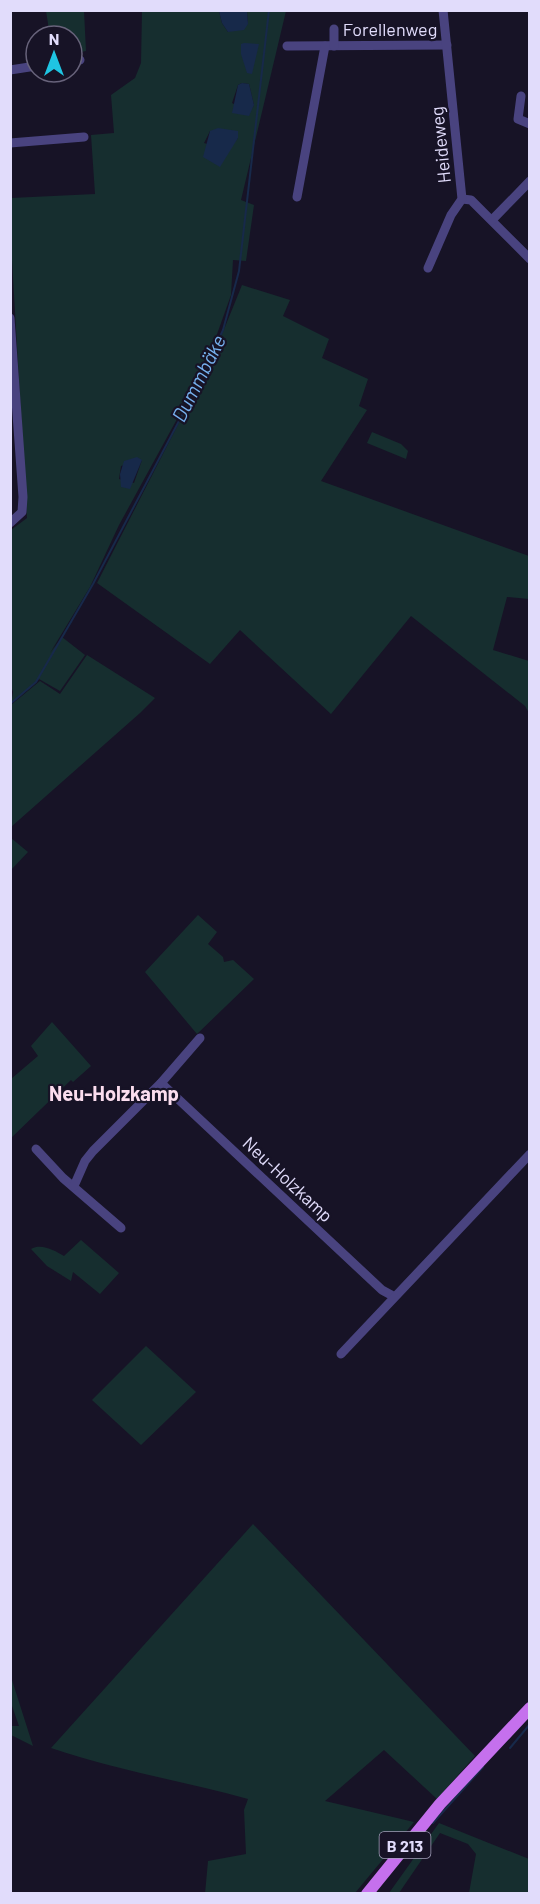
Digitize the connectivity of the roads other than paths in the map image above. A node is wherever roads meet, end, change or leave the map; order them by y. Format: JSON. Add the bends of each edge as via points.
{"nodes":[{"id":1,"x":443,"y":10,"type":"edge"},
{"id":2,"x":334,"y":29,"type":"dead end"},
{"id":3,"x":447,"y":45,"type":"junction"},
{"id":4,"x":287,"y":46,"type":"dead end"},
{"id":5,"x":329,"y":46,"type":"junction"},
{"id":6,"x":521,"y":96,"type":"dead end"},
{"id":7,"x":530,"y":124,"type":"edge"},
{"id":8,"x":84,"y":137,"type":"dead end"},
{"id":9,"x":10,"y":142,"type":"edge"},
{"id":10,"x":530,"y":181,"type":"edge"},
{"id":11,"x":297,"y":197,"type":"dead end"},
{"id":12,"x":462,"y":199,"type":"junction"},
{"id":13,"x":492,"y":220,"type":"junction"},
{"id":14,"x":530,"y":259,"type":"edge"},
{"id":15,"x":428,"y":268,"type":"dead end"},
{"id":16,"x":10,"y":318,"type":"edge"},
{"id":17,"x":10,"y":523,"type":"edge"},
{"id":18,"x":200,"y":1038,"type":"dead end"},
{"id":19,"x":161,"y":1083,"type":"junction"},
{"id":20,"x":36,"y":1149,"type":"dead end"},
{"id":21,"x":530,"y":1154,"type":"edge"},
{"id":22,"x":74,"y":1186,"type":"junction"},
{"id":23,"x":121,"y":1228,"type":"dead end"},
{"id":24,"x":393,"y":1296,"type":"junction"},
{"id":25,"x":340,"y":1354,"type":"dead end"},
{"id":26,"x":530,"y":1708,"type":"edge"},
{"id":27,"x":367,"y":1893,"type":"edge"}],
"edges":[{"from":1,"to":3,"type":"street","name":"Heideweg"},
{"from":2,"to":5,"type":"street","name":"Forellenweg"},
{"from":3,"to":5,"type":"street","name":"Forellenweg"},
{"from":3,"to":12,"type":"street","name":"Heideweg"},
{"from":4,"to":5,"type":"street","name":"Forellenweg"},
{"from":5,"to":11,"type":"street"},
{"from":6,"to":7,"type":"street","via":[[518,119]]},
{"from":8,"to":9,"type":"street"},
{"from":10,"to":13,"type":"street"},
{"from":12,"to":13,"type":"street","via":[[471,200]]},
{"from":12,"to":15,"type":"street","name":"Heideweg"},
{"from":13,"to":14,"type":"street"},
{"from":16,"to":17,"type":"street","via":[[23,497],[22,512]]},
{"from":18,"to":19,"type":"street"},
{"from":19,"to":22,"type":"street","via":[[89,1156]]},
{"from":19,"to":24,"type":"street","name":"Neu-Holzkamp","via":[[382,1290]]},
{"from":20,"to":22,"type":"street"},
{"from":21,"to":24,"type":"street"},
{"from":22,"to":23,"type":"street"},
{"from":24,"to":25,"type":"street"},
{"from":26,"to":27,"type":"main road","number":"B 213","via":[[421,1826]]}]}
